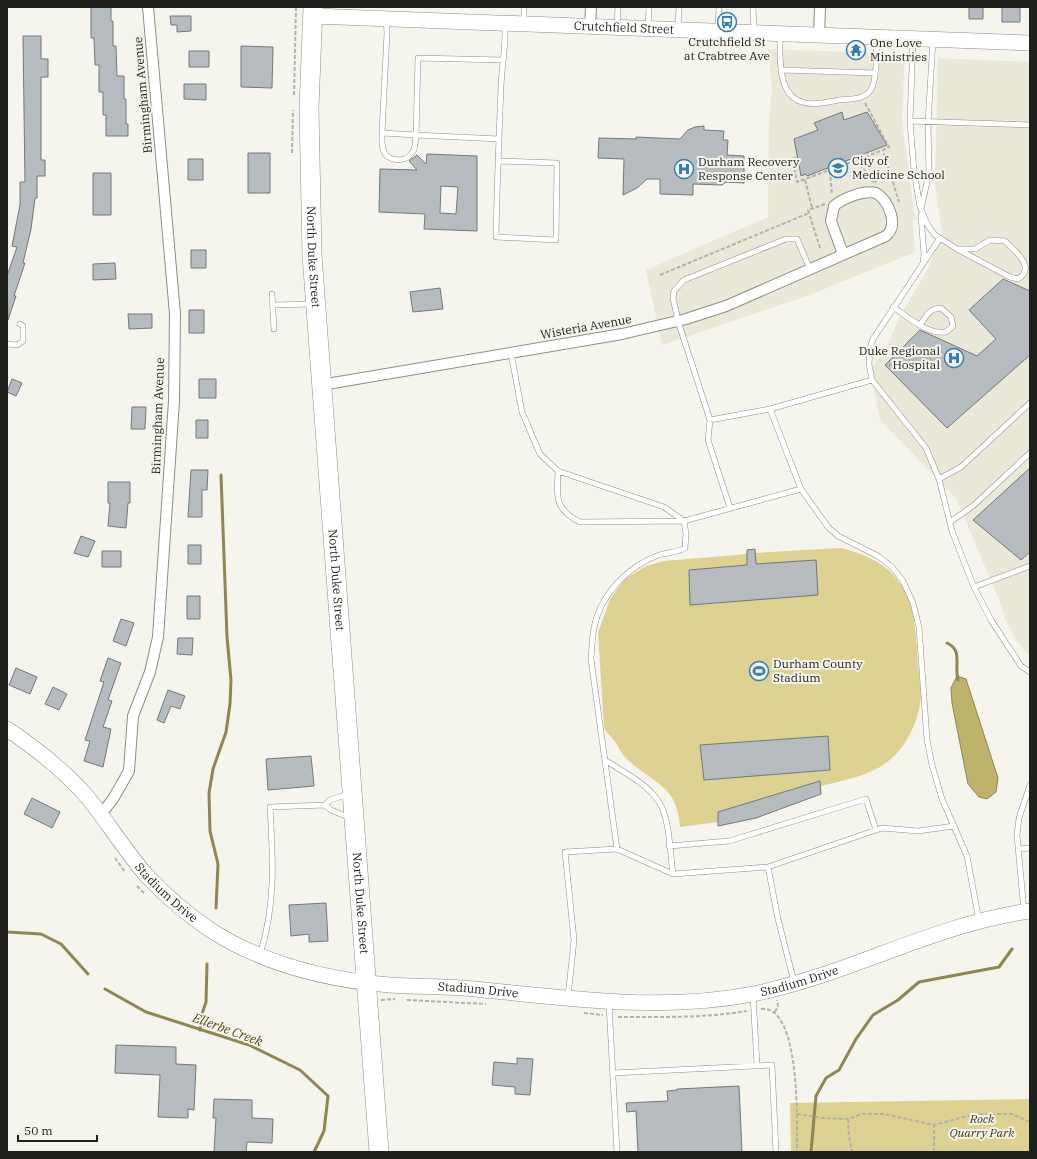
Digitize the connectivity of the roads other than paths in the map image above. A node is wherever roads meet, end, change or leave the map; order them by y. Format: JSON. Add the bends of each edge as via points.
{"nodes":[{"id":1,"x":148,"y":7,"type":"edge"},
{"id":2,"x":524,"y":7,"type":"edge"},
{"id":3,"x":591,"y":7,"type":"edge"},
{"id":4,"x":618,"y":7,"type":"edge"},
{"id":5,"x":649,"y":7,"type":"edge"},
{"id":6,"x":679,"y":7,"type":"edge"},
{"id":7,"x":719,"y":7,"type":"edge"},
{"id":8,"x":753,"y":7,"type":"edge"},
{"id":9,"x":820,"y":7,"type":"edge"},
{"id":10,"x":313,"y":12,"type":"edge"},
{"id":11,"x":386,"y":19,"type":"junction"},
{"id":12,"x":505,"y":23,"type":"junction"},
{"id":13,"x":524,"y":24,"type":"junction"},
{"id":14,"x":590,"y":27,"type":"junction"},
{"id":15,"x":617,"y":27,"type":"junction"},
{"id":16,"x":648,"y":29,"type":"junction"},
{"id":17,"x":678,"y":30,"type":"junction"},
{"id":18,"x":718,"y":31,"type":"junction"},
{"id":19,"x":754,"y":33,"type":"junction"},
{"id":20,"x":780,"y":34,"type":"junction"},
{"id":21,"x":819,"y":35,"type":"junction"},
{"id":22,"x":876,"y":37,"type":"junction"},
{"id":23,"x":913,"y":39,"type":"junction"},
{"id":24,"x":933,"y":39,"type":"junction"},
{"id":25,"x":1030,"y":43,"type":"edge"},
{"id":26,"x":502,"y":60,"type":"junction"},
{"id":27,"x":782,"y":70,"type":"junction"},
{"id":28,"x":875,"y":73,"type":"junction"},
{"id":29,"x":910,"y":121,"type":"junction"},
{"id":30,"x":928,"y":122,"type":"junction"},
{"id":31,"x":1030,"y":125,"type":"edge"},
{"id":32,"x":382,"y":133,"type":"junction"},
{"id":33,"x":416,"y":135,"type":"junction"},
{"id":34,"x":499,"y":139,"type":"junction"},
{"id":35,"x":498,"y":161,"type":"junction"},
{"id":36,"x":921,"y":209,"type":"junction"},
{"id":37,"x":940,"y":238,"type":"junction"},
{"id":38,"x":957,"y":250,"type":"junction"},
{"id":39,"x":843,"y":254,"type":"junction"},
{"id":40,"x":922,"y":266,"type":"junction"},
{"id":41,"x":810,"y":269,"type":"junction"},
{"id":42,"x":272,"y":294,"type":"dead end"},
{"id":43,"x":316,"y":304,"type":"junction"},
{"id":44,"x":273,"y":306,"type":"junction"},
{"id":45,"x":893,"y":307,"type":"junction"},
{"id":46,"x":678,"y":322,"type":"junction"},
{"id":47,"x":20,"y":324,"type":"dead end"},
{"id":48,"x":920,"y":325,"type":"junction"},
{"id":49,"x":274,"y":329,"type":"dead end"},
{"id":50,"x":7,"y":344,"type":"edge"},
{"id":51,"x":511,"y":353,"type":"junction"},
{"id":52,"x":872,"y":380,"type":"junction"},
{"id":53,"x":321,"y":385,"type":"junction"},
{"id":54,"x":1030,"y":403,"type":"edge"},
{"id":55,"x":770,"y":409,"type":"junction"},
{"id":56,"x":710,"y":420,"type":"junction"},
{"id":57,"x":1030,"y":453,"type":"edge"},
{"id":58,"x":558,"y":471,"type":"junction"},
{"id":59,"x":939,"y":479,"type":"junction"},
{"id":60,"x":802,"y":489,"type":"junction"},
{"id":61,"x":730,"y":508,"type":"junction"},
{"id":62,"x":684,"y":521,"type":"junction"},
{"id":63,"x":950,"y":522,"type":"junction"},
{"id":64,"x":1030,"y":566,"type":"edge"},
{"id":65,"x":974,"y":587,"type":"junction"},
{"id":66,"x":1030,"y":672,"type":"edge"},
{"id":67,"x":7,"y":729,"type":"edge"},
{"id":68,"x":605,"y":760,"type":"junction"},
{"id":69,"x":1030,"y":785,"type":"edge"},
{"id":70,"x":352,"y":793,"type":"junction"},
{"id":71,"x":325,"y":805,"type":"junction"},
{"id":72,"x":100,"y":814,"type":"junction"},
{"id":73,"x":354,"y":820,"type":"junction"},
{"id":74,"x":954,"y":826,"type":"junction"},
{"id":75,"x":876,"y":830,"type":"junction"},
{"id":76,"x":669,"y":846,"type":"junction"},
{"id":77,"x":1030,"y":848,"type":"edge"},
{"id":78,"x":617,"y":849,"type":"junction"},
{"id":79,"x":1018,"y":849,"type":"junction"},
{"id":80,"x":768,"y":867,"type":"junction"},
{"id":81,"x":673,"y":874,"type":"junction"},
{"id":82,"x":1027,"y":912,"type":"edge"},
{"id":83,"x":979,"y":921,"type":"junction"},
{"id":84,"x":260,"y":955,"type":"junction"},
{"id":85,"x":367,"y":982,"type":"junction"},
{"id":86,"x":795,"y":983,"type":"junction"},
{"id":87,"x":753,"y":994,"type":"junction"},
{"id":88,"x":568,"y":998,"type":"junction"},
{"id":89,"x":609,"y":1002,"type":"junction"},
{"id":90,"x":757,"y":1066,"type":"junction"},
{"id":91,"x":613,"y":1073,"type":"junction"},
{"id":92,"x":379,"y":1152,"type":"edge"},
{"id":93,"x":617,"y":1152,"type":"edge"},
{"id":94,"x":776,"y":1152,"type":"edge"}],
"edges":[{"from":1,"to":72,"type":"street","name":"Birmingham Avenue","via":[[174,287],[174,401],[158,637],[150,672],[133,716],[129,771],[113,799]]},
{"from":2,"to":13,"type":"lane"},
{"from":3,"to":14,"type":"street"},
{"from":4,"to":15,"type":"lane"},
{"from":5,"to":16,"type":"lane"},
{"from":6,"to":17,"type":"lane"},
{"from":7,"to":18,"type":"lane"},
{"from":8,"to":19,"type":"lane"},
{"from":9,"to":21,"type":"street"},
{"from":10,"to":11,"type":"street","name":"Crutchfield Street"},
{"from":10,"to":43,"type":"highway","name":"North Duke Street","via":[[310,187]]},
{"from":11,"to":12,"type":"street","name":"Crutchfield Street"},
{"from":11,"to":32,"type":"lane"},
{"from":12,"to":13,"type":"street","name":"Crutchfield Street"},
{"from":12,"to":26,"type":"lane"},
{"from":13,"to":14,"type":"street","name":"Crutchfield Street"},
{"from":14,"to":15,"type":"street","name":"Crutchfield Street"},
{"from":15,"to":16,"type":"street","name":"Crutchfield Street"},
{"from":16,"to":17,"type":"street","name":"Crutchfield Street"},
{"from":17,"to":18,"type":"street","name":"Crutchfield Street"},
{"from":18,"to":19,"type":"street","name":"Crutchfield Street"},
{"from":19,"to":20,"type":"street","name":"Crutchfield Street"},
{"from":20,"to":21,"type":"street","name":"Crutchfield Street"},
{"from":20,"to":27,"type":"lane"},
{"from":21,"to":22,"type":"street","name":"Crutchfield Street"},
{"from":22,"to":23,"type":"street","name":"Crutchfield Street"},
{"from":22,"to":28,"type":"lane"},
{"from":23,"to":24,"type":"street","name":"Crutchfield Street"},
{"from":23,"to":29,"type":"lane"},
{"from":24,"to":25,"type":"street","name":"Crutchfield Street"},
{"from":24,"to":30,"type":"lane"},
{"from":26,"to":33,"type":"lane","via":[[418,58]]},
{"from":26,"to":34,"type":"lane"},
{"from":27,"to":28,"type":"lane"},
{"from":27,"to":28,"type":"lane","via":[[786,89],[793,99],[817,104],[862,97],[870,92]]},
{"from":29,"to":30,"type":"lane"},
{"from":29,"to":36,"type":"lane","via":[[914,172]]},
{"from":30,"to":31,"type":"lane"},
{"from":30,"to":36,"type":"lane","via":[[929,172]]},
{"from":32,"to":33,"type":"lane"},
{"from":32,"to":33,"type":"lane","via":[[387,155],[400,159],[408,158],[413,153]]},
{"from":33,"to":34,"type":"lane"},
{"from":34,"to":35,"type":"lane"},
{"from":35,"to":35,"type":"lane","via":[[496,237],[556,240],[557,163]]},
{"from":36,"to":37,"type":"lane","via":[[927,224]]},
{"from":36,"to":40,"type":"lane","via":[[924,254]]},
{"from":37,"to":38,"type":"lane"},
{"from":37,"to":40,"type":"lane"},
{"from":38,"to":38,"type":"lane","via":[[1010,277],[1018,279],[1027,268],[1025,262],[1005,241],[990,240],[975,250]]},
{"from":39,"to":39,"type":"street","name":"Wisteria Avenue","via":[[882,238],[890,231],[892,224],[889,210],[876,193],[847,199],[834,206],[831,222]]},
{"from":39,"to":41,"type":"street","name":"Wisteria Avenue"},
{"from":40,"to":45,"type":"lane"},
{"from":41,"to":46,"type":"street","name":"Wisteria Avenue","via":[[726,306]]},
{"from":41,"to":46,"type":"lane","via":[[798,239],[778,242],[684,280],[674,291],[673,298]]},
{"from":42,"to":44,"type":"lane"},
{"from":43,"to":44,"type":"lane"},
{"from":43,"to":53,"type":"highway","name":"North Duke Street"},
{"from":44,"to":49,"type":"lane"},
{"from":45,"to":48,"type":"lane"},
{"from":45,"to":52,"type":"lane","via":[[872,339],[869,364]]},
{"from":46,"to":51,"type":"street","name":"Wisteria Avenue"},
{"from":46,"to":56,"type":"lane"},
{"from":47,"to":50,"type":"lane","via":[[23,326],[23,341],[17,345]]},
{"from":48,"to":48,"type":"lane","via":[[940,333],[953,326],[951,317],[941,308],[931,311]]},
{"from":51,"to":53,"type":"street","name":"Wisteria Avenue"},
{"from":51,"to":58,"type":"lane","via":[[522,412],[540,454]]},
{"from":52,"to":55,"type":"lane"},
{"from":52,"to":59,"type":"lane","via":[[926,448]]},
{"from":53,"to":70,"type":"highway","name":"North Duke Street"},
{"from":54,"to":59,"type":"lane","via":[[961,468]]},
{"from":55,"to":56,"type":"lane"},
{"from":55,"to":60,"type":"lane"},
{"from":56,"to":61,"type":"lane","via":[[708,440]]},
{"from":57,"to":63,"type":"lane","via":[[972,506]]},
{"from":58,"to":62,"type":"lane","via":[[664,507]]},
{"from":58,"to":62,"type":"lane","via":[[557,501],[566,515],[580,522]]},
{"from":59,"to":63,"type":"lane"},
{"from":60,"to":61,"type":"lane"},
{"from":60,"to":74,"type":"lane","via":[[828,527],[838,536],[878,556],[892,567],[903,581],[913,603],[919,627],[927,740],[942,799]]},
{"from":61,"to":62,"type":"lane"},
{"from":62,"to":68,"type":"lane","via":[[685,548],[660,555],[636,566],[620,579],[600,608],[594,627],[591,658]]},
{"from":63,"to":65,"type":"lane"},
{"from":64,"to":65,"type":"lane"},
{"from":65,"to":66,"type":"lane","via":[[990,620],[1021,666]]},
{"from":67,"to":72,"type":"street","name":"Stadium Drive","via":[[42,754],[72,781]]},
{"from":68,"to":76,"type":"lane","via":[[636,780],[659,801],[664,813]]},
{"from":68,"to":78,"type":"lane"},
{"from":69,"to":79,"type":"lane","via":[[1019,818]]},
{"from":70,"to":71,"type":"lane","via":[[330,800]]},
{"from":70,"to":73,"type":"highway","name":"North Duke Street"},
{"from":71,"to":73,"type":"lane"},
{"from":71,"to":84,"type":"lane","via":[[270,808],[274,865],[266,933]]},
{"from":72,"to":84,"type":"street","name":"Stadium Drive","via":[[146,874],[171,899],[214,932]]},
{"from":73,"to":85,"type":"highway","name":"North Duke Street"},
{"from":74,"to":75,"type":"lane","via":[[918,831],[882,828]]},
{"from":74,"to":83,"type":"lane","via":[[967,856]]},
{"from":75,"to":76,"type":"lane","via":[[866,798],[729,841]]},
{"from":75,"to":80,"type":"lane"},
{"from":76,"to":81,"type":"lane"},
{"from":77,"to":79,"type":"lane"},
{"from":78,"to":81,"type":"lane"},
{"from":78,"to":88,"type":"lane","via":[[565,852],[574,940]]},
{"from":79,"to":82,"type":"lane"},
{"from":80,"to":81,"type":"lane"},
{"from":80,"to":86,"type":"lane","via":[[778,919]]},
{"from":82,"to":83,"type":"street","name":"Stadium Drive"},
{"from":83,"to":86,"type":"street","name":"Stadium Drive"},
{"from":84,"to":85,"type":"street","name":"Stadium Drive","via":[[308,971]]},
{"from":85,"to":88,"type":"street","name":"Stadium Drive","via":[[456,987]]},
{"from":85,"to":92,"type":"highway","name":"North Duke Street"},
{"from":86,"to":87,"type":"street","name":"Stadium Drive"},
{"from":87,"to":89,"type":"street","name":"Stadium Drive","via":[[662,1004]]},
{"from":87,"to":90,"type":"lane"},
{"from":88,"to":89,"type":"street","name":"Stadium Drive"},
{"from":89,"to":91,"type":"lane"},
{"from":90,"to":91,"type":"lane"},
{"from":90,"to":94,"type":"lane","via":[[772,1065]]},
{"from":91,"to":93,"type":"lane"}]}
